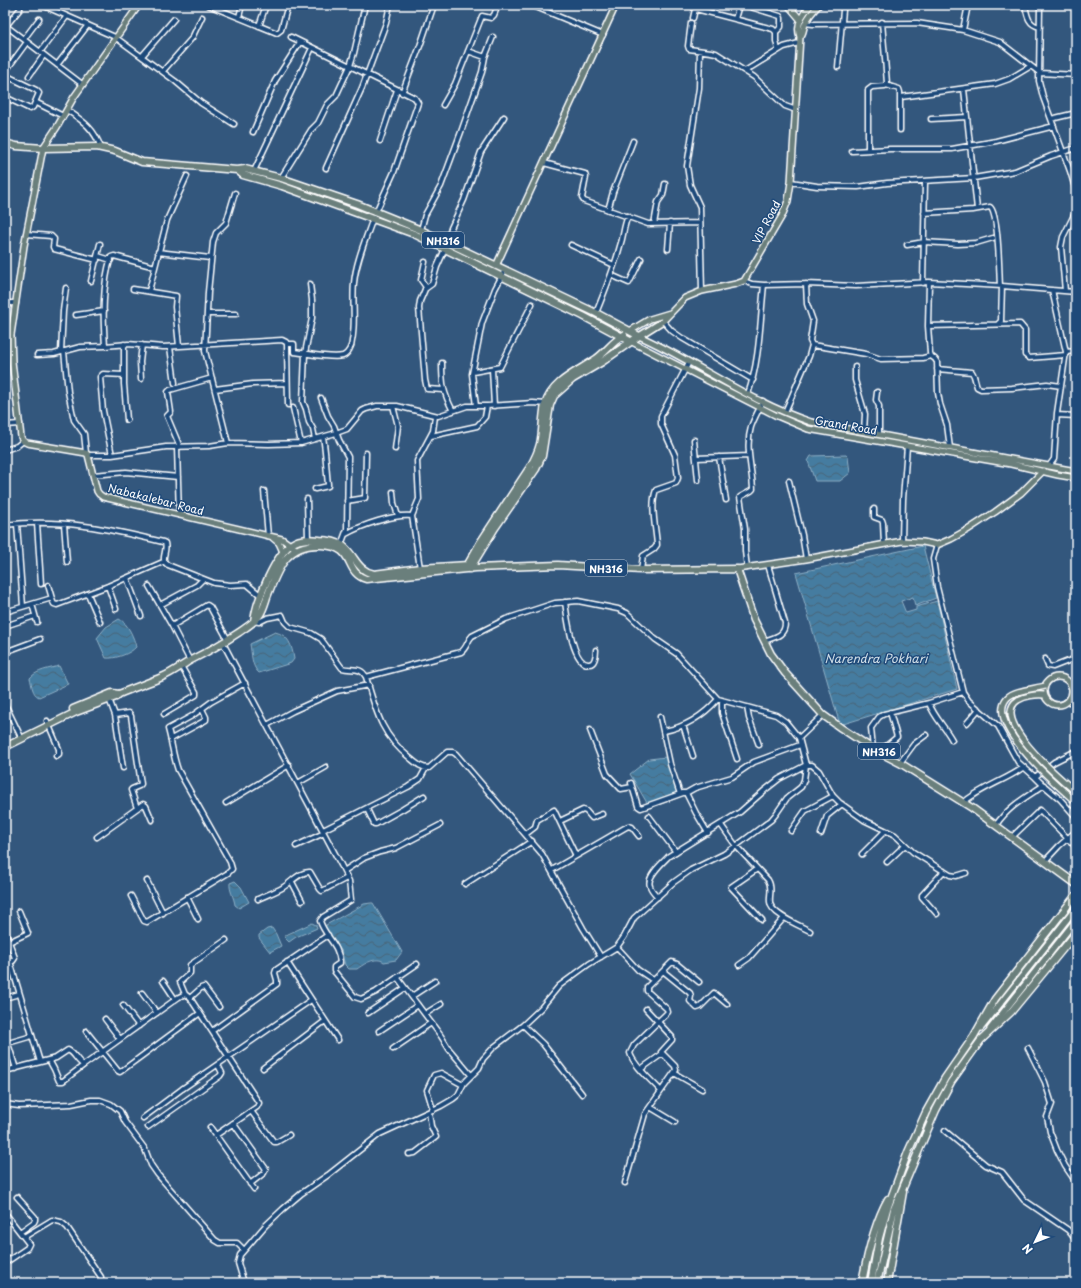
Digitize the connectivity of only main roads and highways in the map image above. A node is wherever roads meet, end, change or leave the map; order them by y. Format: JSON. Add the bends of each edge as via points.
{"nodes":[{"id":1,"x":139,"y":5,"type":"edge"},
{"id":2,"x":616,"y":5,"type":"edge"},
{"id":3,"x":788,"y":5,"type":"edge"},
{"id":4,"x":811,"y":5,"type":"edge"},
{"id":5,"x":819,"y":5,"type":"edge"},
{"id":6,"x":800,"y":20,"type":"junction"},
{"id":7,"x":800,"y":36,"type":"junction"},
{"id":8,"x":5,"y":143,"type":"edge"},
{"id":9,"x":43,"y":148,"type":"junction"},
{"id":10,"x":237,"y":170,"type":"junction"},
{"id":11,"x":496,"y":266,"type":"junction"},
{"id":12,"x":670,"y":313,"type":"junction"},
{"id":13,"x":630,"y":331,"type":"junction"},
{"id":14,"x":621,"y":336,"type":"junction"},
{"id":15,"x":639,"y":336,"type":"junction"},
{"id":16,"x":630,"y":341,"type":"junction"},
{"id":17,"x":544,"y":432,"type":"junction"},
{"id":18,"x":1049,"y":466,"type":"junction"},
{"id":19,"x":1076,"y":471,"type":"edge"},
{"id":20,"x":1042,"y":472,"type":"junction"},
{"id":21,"x":1076,"y":478,"type":"edge"},
{"id":22,"x":270,"y":536,"type":"junction"},
{"id":23,"x":293,"y":547,"type":"junction"},
{"id":24,"x":283,"y":552,"type":"junction"},
{"id":25,"x":280,"y":562,"type":"junction"},
{"id":26,"x":470,"y":567,"type":"junction"},
{"id":27,"x":737,"y":569,"type":"junction"},
{"id":28,"x":367,"y":576,"type":"junction"},
{"id":29,"x":270,"y":582,"type":"junction"},
{"id":30,"x":254,"y":622,"type":"junction"},
{"id":31,"x":1045,"y":686,"type":"junction"},
{"id":32,"x":119,"y":694,"type":"junction"},
{"id":33,"x":1044,"y":695,"type":"junction"},
{"id":34,"x":48,"y":723,"type":"junction"},
{"id":35,"x":5,"y":742,"type":"edge"},
{"id":36,"x":5,"y":747,"type":"edge"},
{"id":37,"x":1076,"y":792,"type":"edge"},
{"id":38,"x":1076,"y":802,"type":"edge"},
{"id":39,"x":1076,"y":884,"type":"edge"},
{"id":40,"x":1076,"y":895,"type":"edge"},
{"id":41,"x":1074,"y":910,"type":"edge"},
{"id":42,"x":1076,"y":920,"type":"edge"},
{"id":43,"x":1076,"y":933,"type":"edge"},
{"id":44,"x":974,"y":1036,"type":"junction"},
{"id":45,"x":981,"y":1040,"type":"junction"},
{"id":46,"x":897,"y":1182,"type":"junction"},
{"id":47,"x":904,"y":1182,"type":"junction"},
{"id":48,"x":862,"y":1283,"type":"edge"},
{"id":49,"x":871,"y":1283,"type":"edge"},
{"id":50,"x":877,"y":1283,"type":"edge"},
{"id":51,"x":888,"y":1283,"type":"edge"}],
"edges":[{"from":1,"to":9,"type":"main road","via":[[82,84]]},
{"from":2,"to":11,"type":"main road"},
{"from":3,"to":6,"type":"main road"},
{"from":4,"to":6,"type":"main road"},
{"from":5,"to":7,"type":"main road","name":"VIP Road","via":[[805,23]]},
{"from":6,"to":7,"type":"main road","name":"VIP Road"},
{"from":7,"to":12,"type":"main road","name":"VIP Road","via":[[791,182],[782,216],[744,281],[702,291],[685,298]]},
{"from":8,"to":9,"type":"highway","number":"NH316"},
{"from":9,"to":10,"type":"highway","number":"NH316","via":[[101,148],[142,162]]},
{"from":9,"to":22,"type":"main road","name":"Nabakalebar Road","via":[[26,234],[11,335],[23,441],[87,454],[100,496]]},
{"from":10,"to":11,"type":"highway","number":"NH316","via":[[245,169],[281,178],[376,212],[421,230]]},
{"from":10,"to":14,"type":"highway","number":"NH316","via":[[414,234]]},
{"from":11,"to":13,"type":"highway","number":"NH316"},
{"from":12,"to":13,"type":"main road","via":[[650,319]]},
{"from":12,"to":15,"type":"main road","via":[[663,321]]},
{"from":13,"to":14,"type":"highway"},
{"from":13,"to":15,"type":"highway","number":"NH316"},
{"from":14,"to":16,"type":"highway","number":"NH316"},
{"from":14,"to":17,"type":"highway","via":[[596,358],[555,386],[546,404]]},
{"from":15,"to":16,"type":"highway"},
{"from":15,"to":18,"type":"main road","name":"Grand Road","via":[[748,394],[810,422]]},
{"from":16,"to":17,"type":"highway","via":[[559,390],[550,405]]},
{"from":16,"to":20,"type":"main road","name":"Grand Road","via":[[808,429],[1010,464]]},
{"from":17,"to":26,"type":"highway","via":[[530,467],[480,543]]},
{"from":18,"to":19,"type":"main road","name":"Grand Road"},
{"from":18,"to":20,"type":"main road"},
{"from":20,"to":21,"type":"main road","name":"Grand Road"},
{"from":20,"to":27,"type":"main road","via":[[995,512],[937,545],[902,541]]},
{"from":22,"to":23,"type":"main road","name":"Nabakalebar Road","via":[[282,539]]},
{"from":22,"to":24,"type":"main road","via":[[279,543]]},
{"from":23,"to":24,"type":"highway"},
{"from":23,"to":25,"type":"highway","via":[[288,556]]},
{"from":23,"to":28,"type":"highway","via":[[310,545],[340,548],[357,574]]},
{"from":23,"to":28,"type":"highway","via":[[296,542],[308,539],[334,542],[349,552]]},
{"from":24,"to":25,"type":"highway"},
{"from":25,"to":29,"type":"highway"},
{"from":26,"to":27,"type":"highway","number":"NH316","via":[[558,565],[641,570]]},
{"from":26,"to":28,"type":"highway"},
{"from":26,"to":28,"type":"highway","via":[[420,568]]},
{"from":27,"to":39,"type":"highway","number":"NH316","via":[[748,605],[771,654],[823,715],[964,802]]},
{"from":29,"to":30,"type":"highway","via":[[260,616]]},
{"from":29,"to":30,"type":"highway","via":[[260,595]]},
{"from":30,"to":32,"type":"highway","via":[[225,642],[163,676]]},
{"from":31,"to":33,"type":"main road","bridge":true},
{"from":31,"to":33,"type":"main road","via":[[1049,679],[1060,677],[1068,681],[1072,690],[1071,698],[1062,705],[1048,701]]},
{"from":31,"to":38,"type":"main road","bridge":true,"via":[[1010,695],[1003,704],[1002,712],[1014,738],[1031,760]]},
{"from":32,"to":34,"type":"highway"},
{"from":32,"to":34,"type":"highway","via":[[112,693],[94,700]]},
{"from":33,"to":37,"type":"main road","bridge":true,"via":[[1019,699],[1011,708],[1012,719],[1035,755]]},
{"from":34,"to":35,"type":"highway"},
{"from":34,"to":36,"type":"highway"},
{"from":40,"to":44,"type":"highway","via":[[995,999]]},
{"from":41,"to":44,"type":"main road"},
{"from":42,"to":45,"type":"main road"},
{"from":43,"to":45,"type":"highway","via":[[1011,1012]]},
{"from":44,"to":46,"type":"highway","via":[[933,1098]]},
{"from":45,"to":47,"type":"highway","via":[[951,1082]]},
{"from":46,"to":48,"type":"highway","via":[[883,1208],[870,1244]]},
{"from":46,"to":49,"type":"highway","via":[[879,1238]]},
{"from":47,"to":50,"type":"highway","via":[[894,1209]]},
{"from":47,"to":51,"type":"highway"}]}
